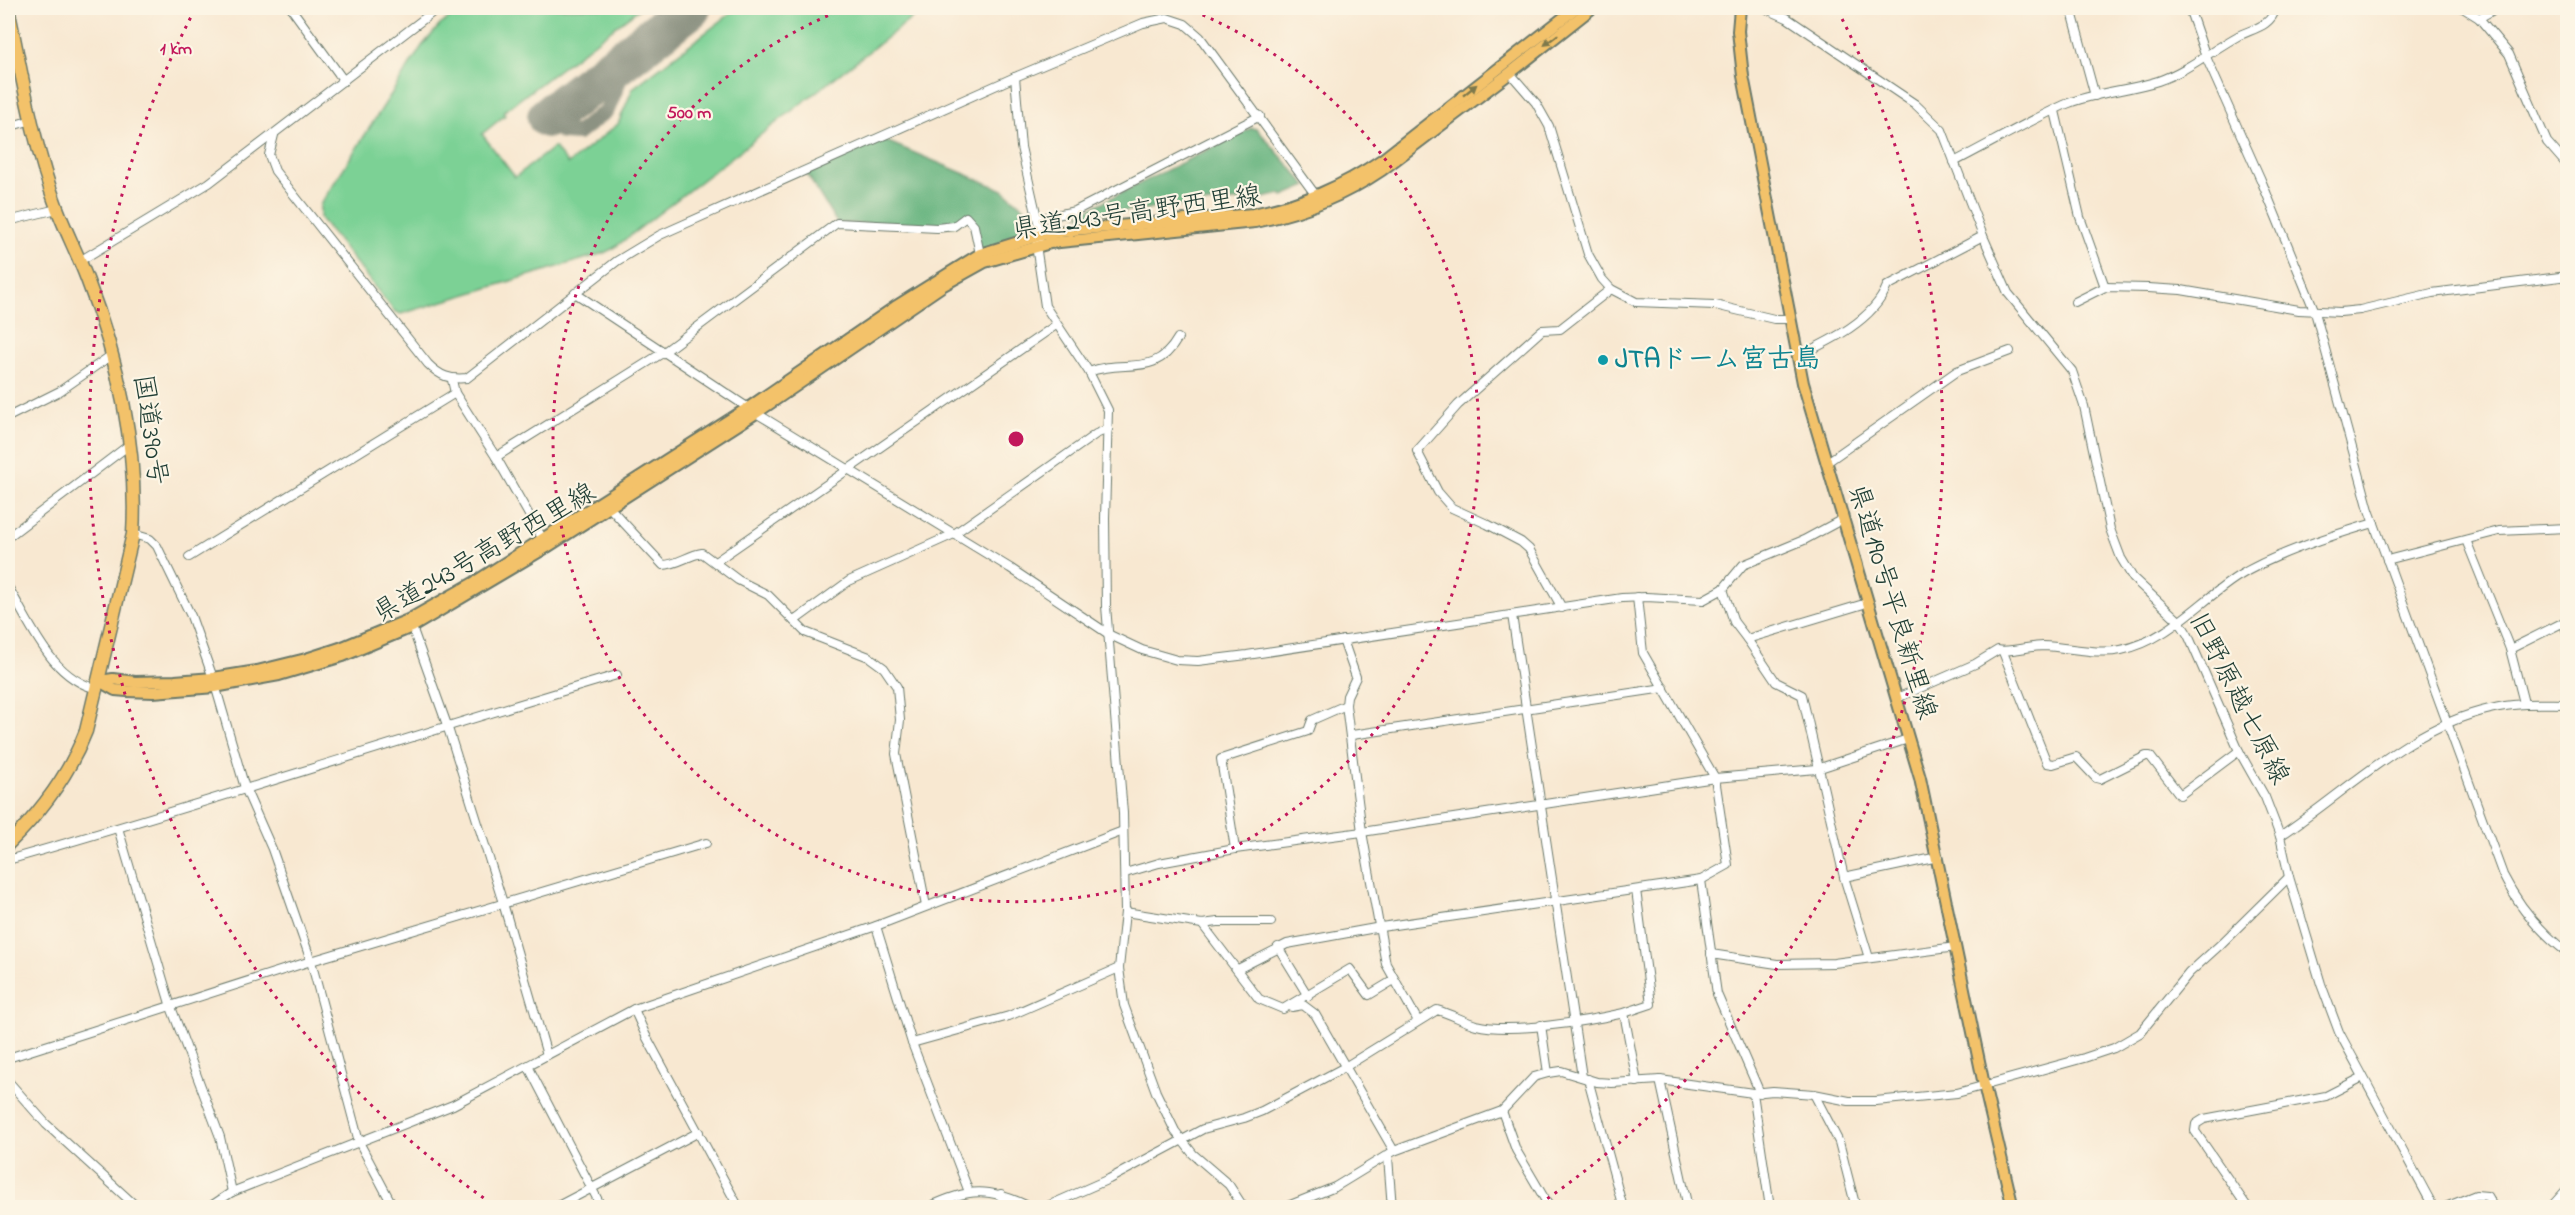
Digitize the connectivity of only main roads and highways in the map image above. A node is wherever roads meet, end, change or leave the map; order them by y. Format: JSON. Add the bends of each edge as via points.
{"nodes":[{"id":1,"x":8,"y":8,"type":"edge"},
{"id":2,"x":1576,"y":8,"type":"edge"},
{"id":3,"x":1592,"y":8,"type":"edge"},
{"id":4,"x":1740,"y":8,"type":"edge"},
{"id":5,"x":10,"y":30,"type":"edge"},
{"id":6,"x":752,"y":411,"type":"junction"},
{"id":7,"x":545,"y":543,"type":"junction"},
{"id":8,"x":214,"y":683,"type":"junction"},
{"id":9,"x":99,"y":685,"type":"junction"},
{"id":10,"x":8,"y":844,"type":"edge"},
{"id":11,"x":2013,"y":1208,"type":"edge"}],
"edges":[{"from":1,"to":5,"type":"highway","name":"国道390号"},
{"from":6,"to":2,"type":"main road","name":"県道243号高野西里線","one_way":true,"via":[[905,301],[980,254],[1041,235],[1253,214],[1317,197],[1356,178]]},
{"from":3,"to":6,"type":"main road","name":"県道243号高野西里線","one_way":true,"via":[[1362,183],[1306,210],[1255,222],[1088,237],[998,256],[962,274]]},
{"from":4,"to":11,"type":"main road","name":"県道190号平良新里線","via":[[1738,31],[1743,76],[1789,319],[1826,463],[1920,778]]},
{"from":5,"to":9,"type":"highway","name":"国道390号","via":[[57,209],[113,354],[129,445],[134,534]]},
{"from":6,"to":7,"type":"main road","name":"県道243号高野西里線"},
{"from":6,"to":7,"type":"main road","name":"県道243号高野西里線","via":[[610,508]]},
{"from":7,"to":8,"type":"main road","name":"県道243号高野西里線","via":[[375,634],[306,659]]},
{"from":7,"to":8,"type":"main road","name":"県道243号高野西里線","via":[[412,627],[311,666]]},
{"from":8,"to":9,"type":"main road","name":"県道243号高野西里線","via":[[153,692]]},
{"from":9,"to":10,"type":"highway","name":"国道390号","via":[[86,731],[68,771],[33,819]]}]}
